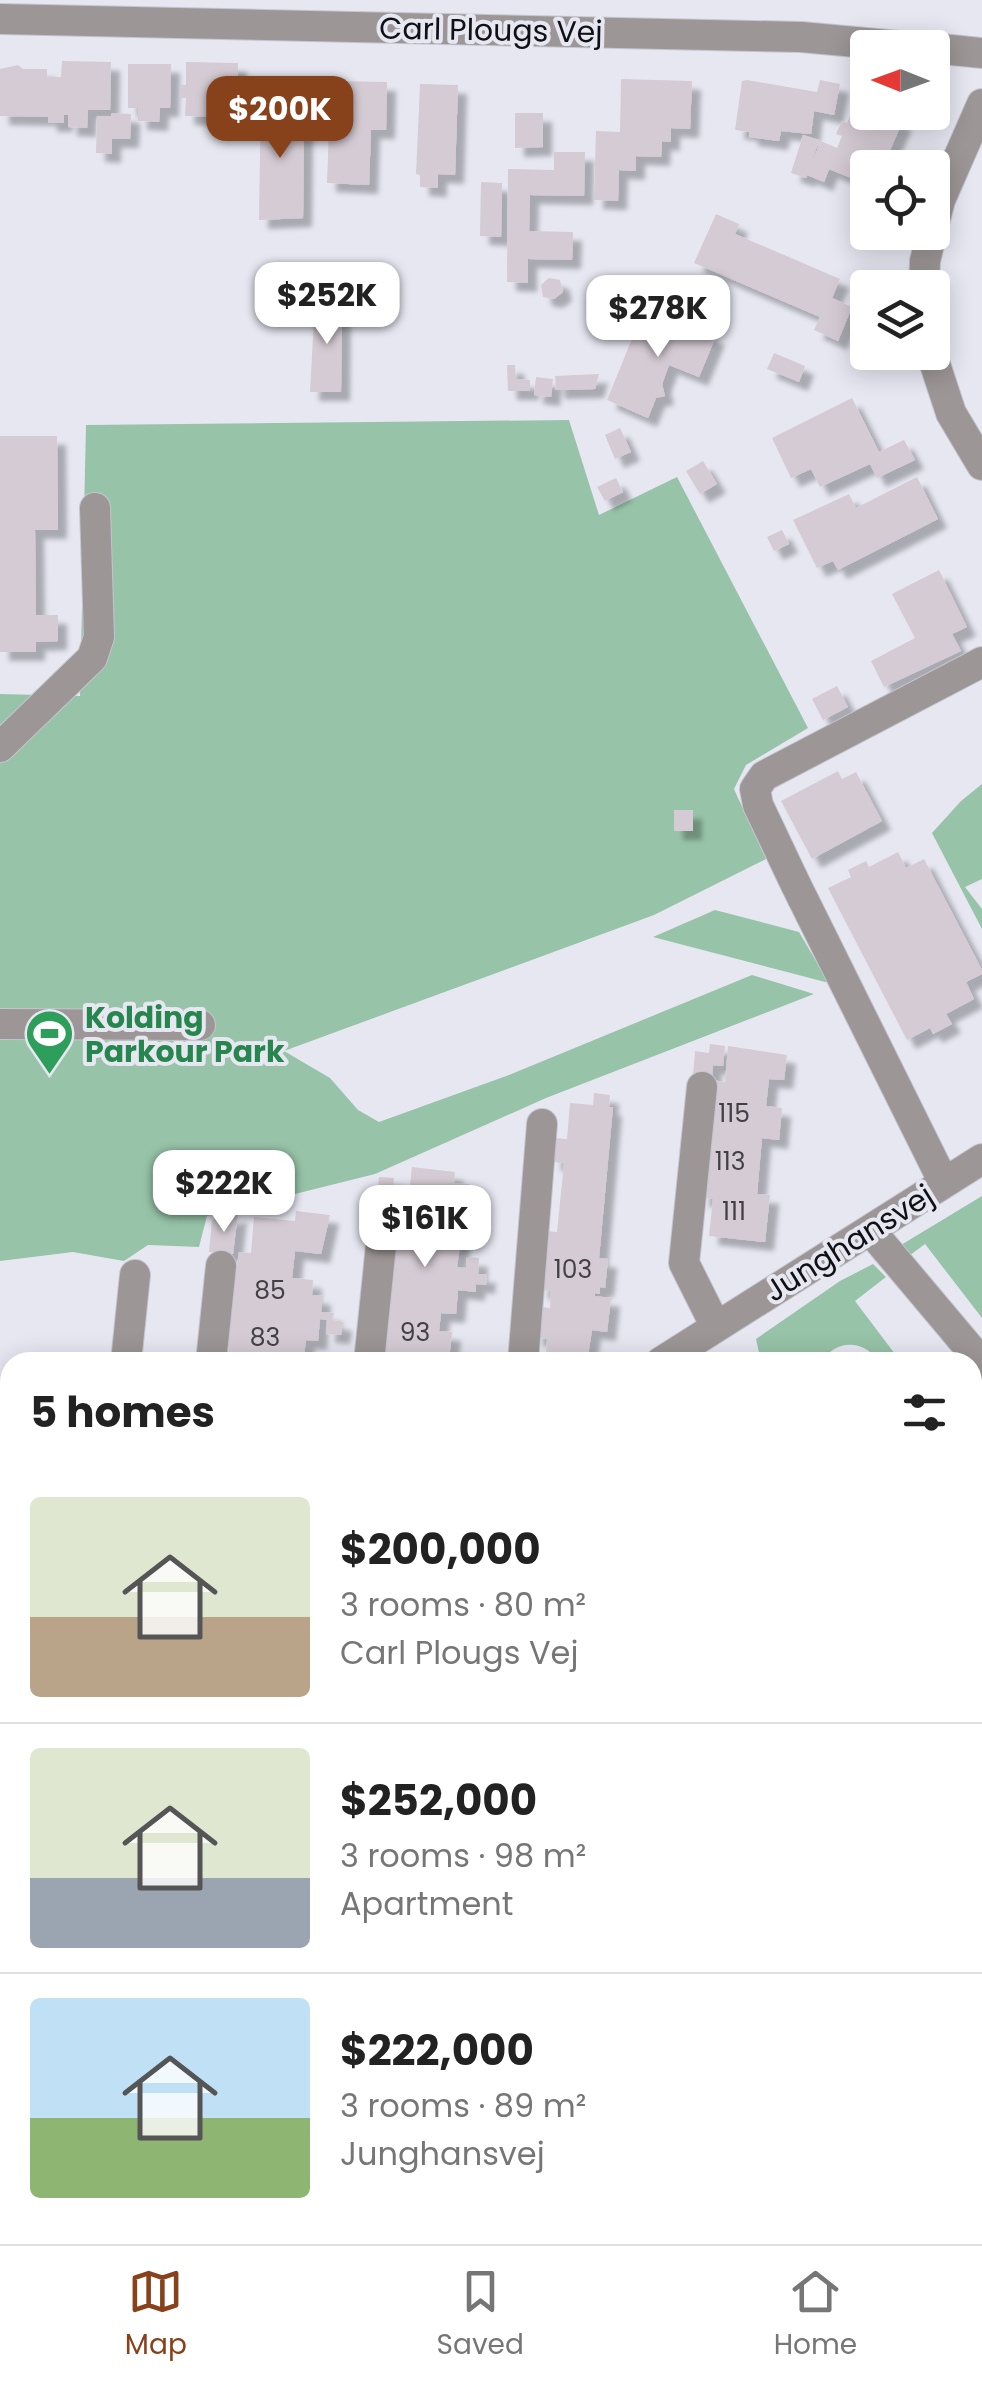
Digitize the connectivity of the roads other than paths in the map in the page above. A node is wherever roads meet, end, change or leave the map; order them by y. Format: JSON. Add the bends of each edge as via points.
{"nodes":[{"id":1,"x":0,"y":18,"type":"edge"},
{"id":2,"x":850,"y":41,"type":"edge"},
{"id":3,"x":950,"y":50,"type":"edge"},
{"id":4,"x":982,"y":53,"type":"edge"},
{"id":5,"x":982,"y":104,"type":"edge"},
{"id":6,"x":950,"y":177,"type":"edge"},
{"id":7,"x":937,"y":370,"type":"edge"},
{"id":8,"x":982,"y":464,"type":"edge"},
{"id":9,"x":95,"y":508,"type":"dead end"},
{"id":10,"x":982,"y":662,"type":"edge"},
{"id":11,"x":0,"y":747,"type":"edge"},
{"id":12,"x":0,"y":1024,"type":"edge"},
{"id":13,"x":200,"y":1024,"type":"dead end"},
{"id":14,"x":702,"y":1087,"type":"dead end"},
{"id":15,"x":542,"y":1124,"type":"dead end"},
{"id":16,"x":982,"y":1159,"type":"edge"},
{"id":17,"x":944,"y":1183,"type":"junction"},
{"id":18,"x":384,"y":1216,"type":"dead end"},
{"id":19,"x":870,"y":1230,"type":"junction"},
{"id":20,"x":222,"y":1266,"type":"dead end"},
{"id":21,"x":135,"y":1275,"type":"dead end"},
{"id":22,"x":716,"y":1328,"type":"junction"},
{"id":23,"x":127,"y":1352,"type":"edge"},
{"id":24,"x":212,"y":1352,"type":"edge"},
{"id":25,"x":371,"y":1352,"type":"edge"},
{"id":26,"x":524,"y":1352,"type":"edge"},
{"id":27,"x":677,"y":1352,"type":"edge"},
{"id":28,"x":974,"y":1352,"type":"edge"}],
"edges":[{"from":1,"to":2,"type":"street","name":"Carl Plougs Vej"},
{"from":3,"to":4,"type":"street"},
{"from":5,"to":6,"type":"street"},
{"from":7,"to":8,"type":"street","via":[[951,412]]},
{"from":9,"to":11,"type":"street","via":[[99,637],[92,658]]},
{"from":10,"to":17,"type":"street","via":[[764,776],[754,789]]},
{"from":12,"to":13,"type":"street"},
{"from":14,"to":22,"type":"street","via":[[684,1263]]},
{"from":15,"to":26,"type":"street"},
{"from":16,"to":17,"type":"street","name":"Junghansvej"},
{"from":17,"to":19,"type":"street","name":"Junghansvej"},
{"from":18,"to":25,"type":"street"},
{"from":19,"to":22,"type":"street","name":"Junghansvej"},
{"from":19,"to":28,"type":"street"},
{"from":20,"to":24,"type":"street"},
{"from":21,"to":23,"type":"street"},
{"from":22,"to":27,"type":"street","name":"Junghansvej"}]}
